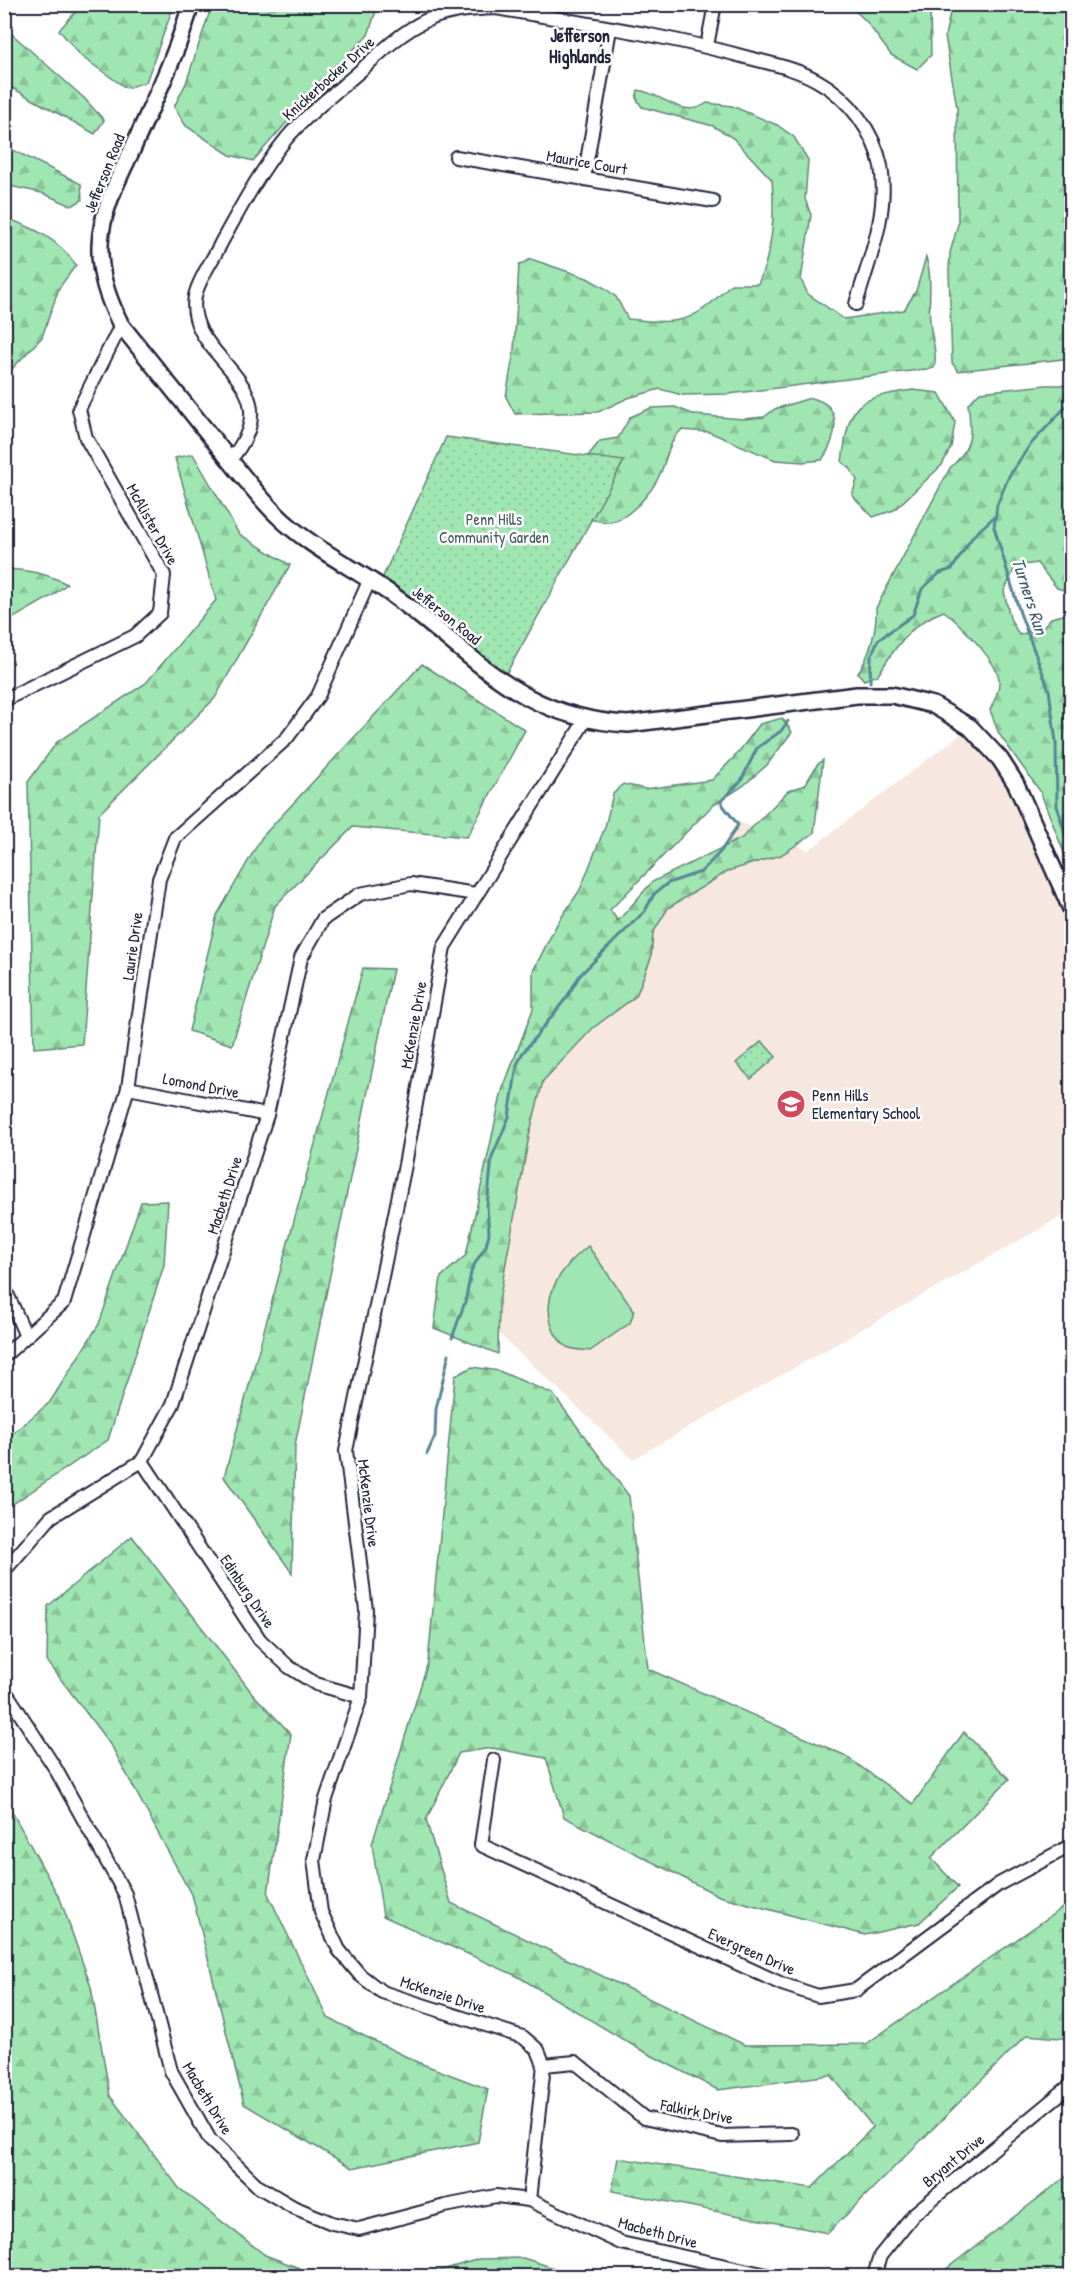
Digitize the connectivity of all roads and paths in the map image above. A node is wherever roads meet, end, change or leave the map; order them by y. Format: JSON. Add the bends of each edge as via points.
{"nodes":[{"id":1,"x":191,"y":4,"type":"edge"},
{"id":2,"x":715,"y":4,"type":"edge"},
{"id":3,"x":496,"y":6,"type":"edge"},
{"id":4,"x":610,"y":29,"type":"junction"},
{"id":5,"x":707,"y":46,"type":"junction"},
{"id":6,"x":456,"y":157,"type":"dead end"},
{"id":7,"x":584,"y":178,"type":"junction"},
{"id":8,"x":712,"y":201,"type":"dead end"},
{"id":9,"x":856,"y":304,"type":"dead end"},
{"id":10,"x":121,"y":325,"type":"junction"},
{"id":11,"x":230,"y":460,"type":"junction"},
{"id":12,"x":370,"y":579,"type":"junction"},
{"id":13,"x":4,"y":700,"type":"edge"},
{"id":14,"x":586,"y":718,"type":"junction"},
{"id":15,"x":476,"y":894,"type":"junction"},
{"id":16,"x":1071,"y":910,"type":"edge"},
{"id":17,"x":128,"y":1088,"type":"junction"},
{"id":18,"x":267,"y":1115,"type":"junction"},
{"id":19,"x":4,"y":1287,"type":"edge"},
{"id":20,"x":26,"y":1336,"type":"junction"},
{"id":21,"x":4,"y":1356,"type":"edge"},
{"id":22,"x":142,"y":1461,"type":"junction"},
{"id":23,"x":4,"y":1571,"type":"edge"},
{"id":24,"x":4,"y":1689,"type":"edge"},
{"id":25,"x":361,"y":1697,"type":"junction"},
{"id":26,"x":494,"y":1760,"type":"dead end"},
{"id":27,"x":1071,"y":1845,"type":"edge"},
{"id":28,"x":544,"y":2065,"type":"junction"},
{"id":29,"x":1071,"y":2084,"type":"edge"},
{"id":30,"x":792,"y":2134,"type":"dead end"},
{"id":31,"x":529,"y":2200,"type":"junction"},
{"id":32,"x":771,"y":2277,"type":"edge"},
{"id":33,"x":874,"y":2277,"type":"edge"}],
"edges":[{"from":1,"to":10,"type":"street","name":"Jefferson Road","via":[[177,50],[117,183],[103,225],[100,253],[104,283]]},
{"from":2,"to":5,"type":"street"},
{"from":3,"to":4,"type":"street","name":"Knickerbocker Drive"},
{"from":3,"to":11,"type":"street","name":"Knickerbocker Drive","via":[[447,14],[406,33],[299,125],[250,190],[198,286],[194,313],[249,400],[251,418],[247,435]]},
{"from":4,"to":5,"type":"street","name":"Knickerbocker Drive"},
{"from":4,"to":7,"type":"street"},
{"from":5,"to":9,"type":"street","name":"Knickerbocker Drive","via":[[808,76],[838,95],[864,127],[880,166],[882,206]]},
{"from":6,"to":7,"type":"street","name":"Maurice Court"},
{"from":7,"to":8,"type":"street","name":"Maurice Court"},
{"from":10,"to":11,"type":"street","name":"Jefferson Road"},
{"from":10,"to":13,"type":"street","name":"McAlister Drive","via":[[79,409],[86,438],[164,575],[160,613],[135,636]]},
{"from":11,"to":12,"type":"street","name":"Jefferson Road","via":[[291,527]]},
{"from":12,"to":14,"type":"street","name":"Jefferson Road","via":[[505,686],[529,699]]},
{"from":12,"to":17,"type":"street","name":"Laurie Drive","via":[[318,696],[287,738],[175,838],[159,879]]},
{"from":14,"to":15,"type":"street","name":"McKenzie Drive"},
{"from":14,"to":16,"type":"street","name":"Jefferson Road","via":[[644,723],[867,695],[892,695],[933,705],[970,727],[1000,759],[1016,784]]},
{"from":15,"to":18,"type":"street","name":"Macbeth Drive","via":[[411,884],[360,894],[323,919],[301,958]]},
{"from":15,"to":25,"type":"street","name":"McKenzie Drive","via":[[444,947],[405,1165],[346,1451],[366,1610]]},
{"from":17,"to":18,"type":"street","name":"Lomond Drive"},
{"from":17,"to":20,"type":"street","name":"Laurie Drive","via":[[64,1302]]},
{"from":18,"to":22,"type":"street","name":"Macbeth Drive","via":[[173,1404]]},
{"from":19,"to":20,"type":"street"},
{"from":20,"to":21,"type":"street","name":"Laurie Drive"},
{"from":22,"to":23,"type":"street","name":"Macbeth Drive","via":[[51,1517]]},
{"from":22,"to":25,"type":"street","name":"Edinburg Drive","via":[[260,1640],[289,1667],[316,1684]]},
{"from":24,"to":31,"type":"street","name":"Macbeth Drive","via":[[55,1768],[125,1894],[171,2071],[210,2140],[259,2187],[332,2223],[359,2229],[496,2196]]},
{"from":25,"to":28,"type":"street","name":"McKenzie Drive","via":[[326,1799],[314,1860],[321,1912],[335,1941],[360,1975],[382,1992],[523,2037],[538,2050]]},
{"from":26,"to":27,"type":"street","name":"Evergreen Drive","via":[[481,1845],[782,1984],[818,1996],[856,1990],[999,1884]]},
{"from":28,"to":30,"type":"street","name":"Falkirk Drive","via":[[575,2062],[644,2118],[722,2136]]},
{"from":28,"to":31,"type":"street"},
{"from":29,"to":33,"type":"street","name":"Bryant Drive","via":[[914,2214],[880,2256]]},
{"from":31,"to":32,"type":"street","name":"Macbeth Drive","via":[[621,2243]]}]}
